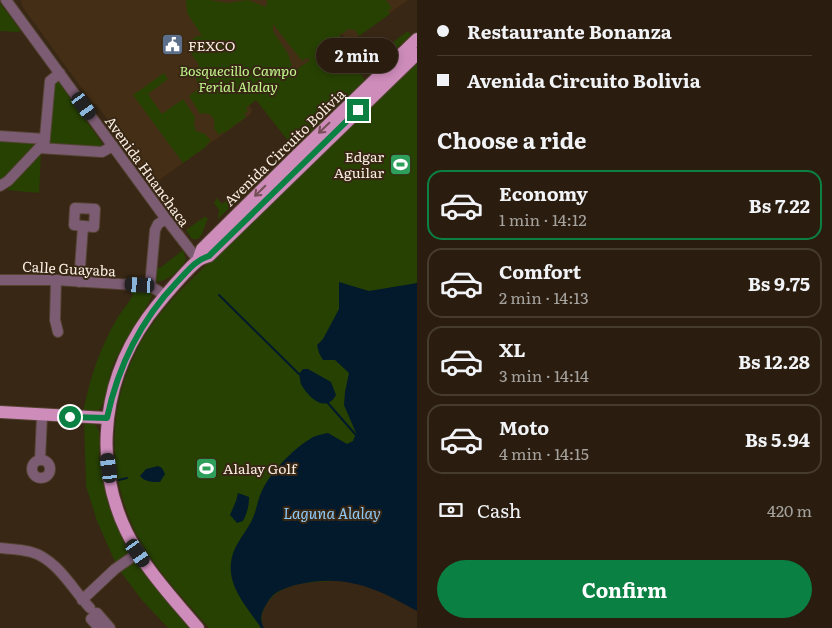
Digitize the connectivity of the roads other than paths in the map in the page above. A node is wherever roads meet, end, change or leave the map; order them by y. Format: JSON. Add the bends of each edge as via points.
{"nodes":[{"id":1,"x":6,"y":0,"type":"edge"},
{"id":2,"x":417,"y":39,"type":"edge"},
{"id":3,"x":417,"y":54,"type":"edge"},
{"id":4,"x":60,"y":73,"type":"junction"},
{"id":5,"x":0,"y":136,"type":"edge"},
{"id":6,"x":45,"y":143,"type":"junction"},
{"id":7,"x":113,"y":146,"type":"junction"},
{"id":8,"x":0,"y":186,"type":"edge"},
{"id":9,"x":166,"y":219,"type":"junction"},
{"id":10,"x":83,"y":226,"type":"dead end"},
{"id":11,"x":198,"y":260,"type":"junction"},
{"id":12,"x":0,"y":280,"type":"edge"},
{"id":13,"x":56,"y":280,"type":"junction"},
{"id":14,"x":79,"y":282,"type":"junction"},
{"id":15,"x":150,"y":286,"type":"junction"},
{"id":16,"x":165,"y":295,"type":"junction"},
{"id":17,"x":58,"y":332,"type":"dead end"},
{"id":18,"x":0,"y":412,"type":"edge"},
{"id":19,"x":42,"y":416,"type":"junction"},
{"id":20,"x":107,"y":418,"type":"junction"},
{"id":21,"x":40,"y":460,"type":"dead end"},
{"id":22,"x":0,"y":548,"type":"edge"},
{"id":23,"x":138,"y":553,"type":"junction"},
{"id":24,"x":82,"y":600,"type":"junction"},
{"id":25,"x":90,"y":608,"type":"dead end"},
{"id":26,"x":99,"y":628,"type":"edge"},
{"id":27,"x":110,"y":628,"type":"edge"},
{"id":28,"x":197,"y":628,"type":"edge"}],
"edges":[{"from":1,"to":4,"type":"street","name":"Avenida Huanchaca"},
{"from":2,"to":11,"type":"main road","name":"Avenida Circuito Bolivia","one_way":true,"via":[[202,249]]},
{"from":3,"to":11,"type":"main road","name":"Avenida Circuito Bolivia","via":[[209,256]]},
{"from":4,"to":6,"type":"street","via":[[50,81]]},
{"from":4,"to":7,"type":"street","name":"Avenida Huanchaca"},
{"from":5,"to":6,"type":"street"},
{"from":6,"to":7,"type":"street","via":[[102,152]]},
{"from":6,"to":8,"type":"street"},
{"from":7,"to":9,"type":"street","name":"Avenida Huanchaca"},
{"from":9,"to":11,"type":"street","name":"Avenida Huanchaca"},
{"from":9,"to":15,"type":"street","via":[[155,230]]},
{"from":10,"to":14,"type":"street"},
{"from":11,"to":16,"type":"main road","name":"Avenida Circuito Bolivia"},
{"from":12,"to":13,"type":"street","name":"Calle Guayaba"},
{"from":13,"to":14,"type":"street","name":"Calle Guayaba"},
{"from":13,"to":17,"type":"street","via":[[54,320]]},
{"from":14,"to":15,"type":"street","name":"Calle Guayaba"},
{"from":15,"to":16,"type":"street","name":"Calle Guayaba"},
{"from":16,"to":20,"type":"main road","name":"Avenida Circuito Bolivia","via":[[129,348]]},
{"from":18,"to":19,"type":"main road"},
{"from":19,"to":20,"type":"main road"},
{"from":19,"to":21,"type":"street"},
{"from":20,"to":23,"type":"main road","name":"Avenida Circuito Bolivia","via":[[107,458],[115,500]]},
{"from":22,"to":24,"type":"street","via":[[33,552],[43,558],[54,566]]},
{"from":23,"to":24,"type":"street","via":[[115,569]]},
{"from":23,"to":28,"type":"main road","name":"Avenida Circuito Bolivia"},
{"from":24,"to":25,"type":"street"},
{"from":26,"to":27,"type":"street","via":[[91,619],[96,614]]}]}
